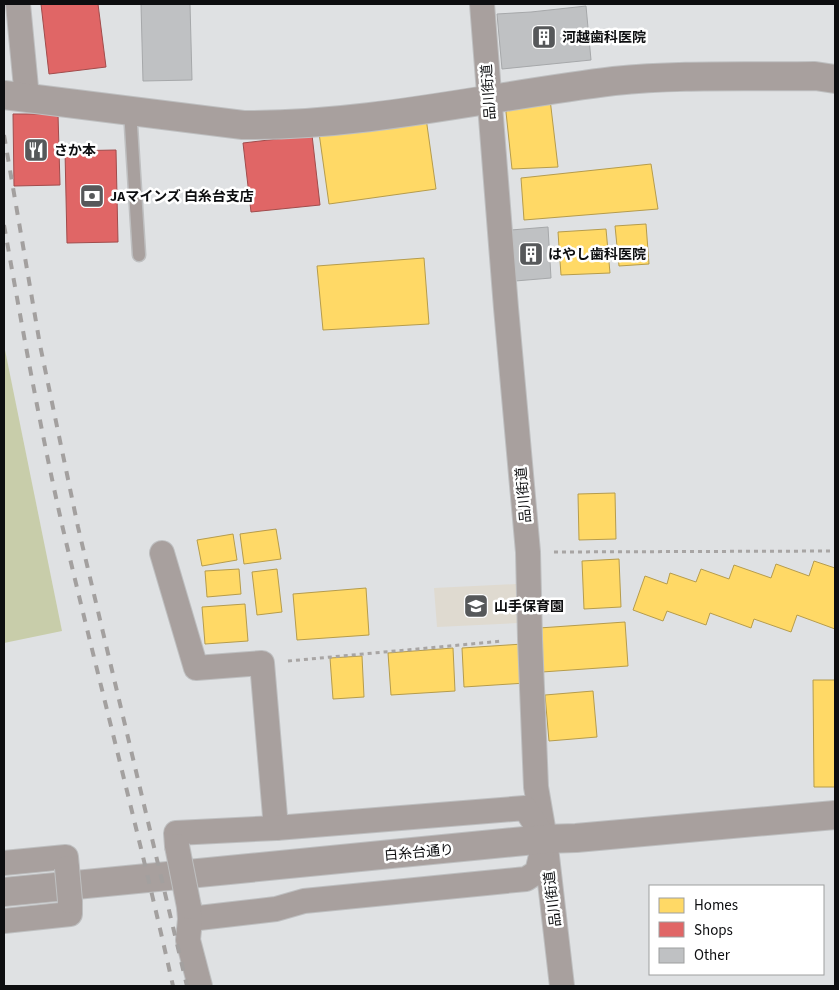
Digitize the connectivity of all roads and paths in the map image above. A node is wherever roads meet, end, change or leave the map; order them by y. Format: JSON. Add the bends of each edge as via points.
{"nodes":[{"id":1,"x":18,"y":4,"type":"edge"},
{"id":2,"x":482,"y":4,"type":"edge"},
{"id":3,"x":835,"y":78,"type":"edge"},
{"id":4,"x":15,"y":96,"type":"edge"},
{"id":5,"x":489,"y":99,"type":"junction"},
{"id":6,"x":130,"y":110,"type":"junction"},
{"id":7,"x":139,"y":255,"type":"dead end"},
{"id":8,"x":835,"y":551,"type":"edge"},
{"id":9,"x":528,"y":552,"type":"junction"},
{"id":10,"x":162,"y":553,"type":"dead end"},
{"id":11,"x":530,"y":638,"type":"junction"},
{"id":12,"x":262,"y":663,"type":"junction"},
{"id":13,"x":835,"y":815,"type":"edge"},
{"id":14,"x":276,"y":828,"type":"junction"},
{"id":15,"x":545,"y":839,"type":"junction"},
{"id":16,"x":4,"y":863,"type":"edge"},
{"id":17,"x":4,"y":892,"type":"edge"},
{"id":18,"x":189,"y":913,"type":"junction"},
{"id":19,"x":4,"y":921,"type":"edge"},
{"id":20,"x":200,"y":986,"type":"edge"},
{"id":21,"x":562,"y":986,"type":"edge"}],
"edges":[{"from":1,"to":4,"type":"street"},
{"from":2,"to":5,"type":"street","name":"品川街道"},
{"from":3,"to":5,"type":"street","via":[[672,76]]},
{"from":4,"to":6,"type":"street"},
{"from":5,"to":6,"type":"street","via":[[350,120],[274,125],[242,125]]},
{"from":5,"to":9,"type":"street","name":"品川街道"},
{"from":6,"to":7,"type":"lane"},
{"from":8,"to":9,"type":"path"},
{"from":9,"to":11,"type":"street","name":"品川街道"},
{"from":10,"to":12,"type":"street","via":[[196,668]]},
{"from":11,"to":12,"type":"path"},
{"from":11,"to":15,"type":"street","name":"品川街道","via":[[536,787]]},
{"from":12,"to":14,"type":"street"},
{"from":13,"to":15,"type":"street","name":"白糸台通り"},
{"from":14,"to":15,"type":"street","via":[[525,808]]},
{"from":14,"to":18,"type":"street","bridge":true,"via":[[176,833]]},
{"from":15,"to":17,"type":"street","name":"白糸台通り"},
{"from":15,"to":18,"type":"street","via":[[537,872],[526,879],[304,901],[276,909]]},
{"from":15,"to":21,"type":"street","name":"品川街道"},
{"from":16,"to":19,"type":"street","bridge":true,"via":[[66,857],[70,901],[70,914]]},
{"from":18,"to":20,"type":"street","via":[[188,940]]}]}
